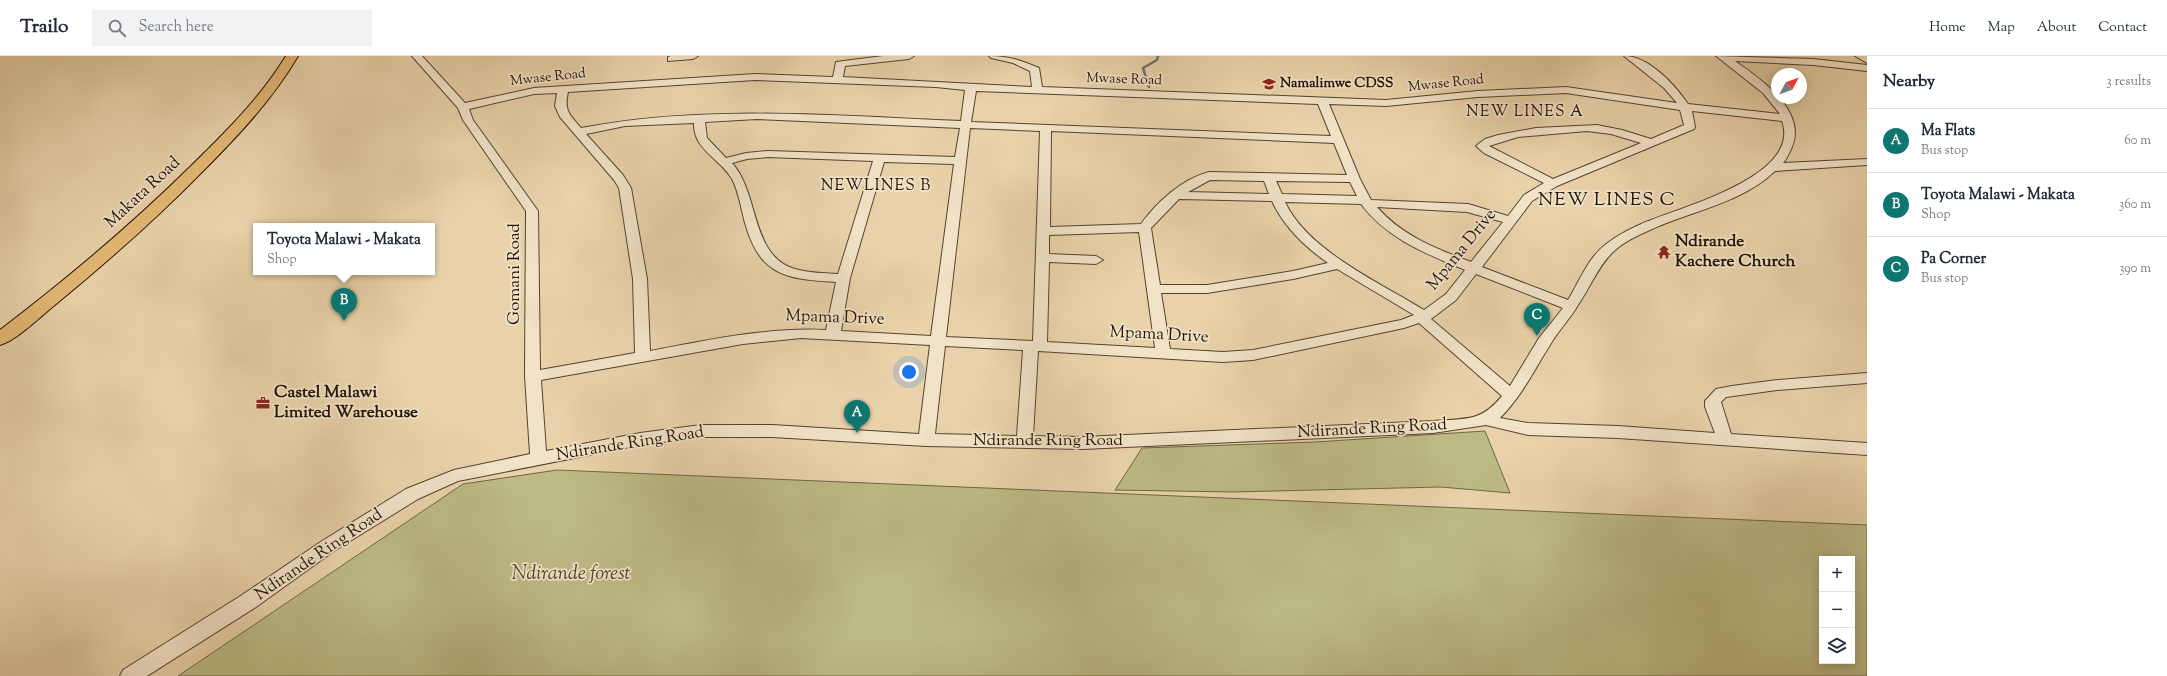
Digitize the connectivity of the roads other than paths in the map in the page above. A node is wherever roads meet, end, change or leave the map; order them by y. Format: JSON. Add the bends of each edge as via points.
{"nodes":[{"id":1,"x":292,"y":56,"type":"edge"},
{"id":2,"x":416,"y":56,"type":"edge"},
{"id":3,"x":694,"y":56,"type":"edge"},
{"id":4,"x":909,"y":56,"type":"edge"},
{"id":5,"x":994,"y":56,"type":"edge"},
{"id":6,"x":1629,"y":56,"type":"edge"},
{"id":7,"x":1722,"y":56,"type":"edge"},
{"id":8,"x":1860,"y":56,"type":"edge"},
{"id":9,"x":670,"y":59,"type":"dead end"},
{"id":10,"x":837,"y":60,"type":"edge"},
{"id":11,"x":1866,"y":67,"type":"edge"},
{"id":12,"x":838,"y":80,"type":"junction"},
{"id":13,"x":971,"y":88,"type":"junction"},
{"id":14,"x":563,"y":90,"type":"junction"},
{"id":15,"x":1037,"y":90,"type":"junction"},
{"id":16,"x":1323,"y":102,"type":"junction"},
{"id":17,"x":463,"y":107,"type":"junction"},
{"id":18,"x":1683,"y":107,"type":"junction"},
{"id":19,"x":700,"y":118,"type":"junction"},
{"id":20,"x":1785,"y":118,"type":"junction"},
{"id":21,"x":965,"y":124,"type":"junction"},
{"id":22,"x":1046,"y":128,"type":"junction"},
{"id":23,"x":579,"y":132,"type":"junction"},
{"id":24,"x":1339,"y":140,"type":"junction"},
{"id":25,"x":1651,"y":143,"type":"junction"},
{"id":26,"x":879,"y":159,"type":"junction"},
{"id":27,"x":960,"y":161,"type":"junction"},
{"id":28,"x":724,"y":162,"type":"junction"},
{"id":29,"x":1867,"y":162,"type":"edge"},
{"id":30,"x":1773,"y":167,"type":"junction"},
{"id":31,"x":1268,"y":176,"type":"junction"},
{"id":32,"x":1354,"y":179,"type":"junction"},
{"id":33,"x":1554,"y":183,"type":"junction"},
{"id":34,"x":1178,"y":196,"type":"junction"},
{"id":35,"x":1277,"y":197,"type":"junction"},
{"id":36,"x":1366,"y":202,"type":"junction"},
{"id":37,"x":1509,"y":220,"type":"junction"},
{"id":38,"x":1144,"y":228,"type":"junction"},
{"id":39,"x":1043,"y":231,"type":"junction"},
{"id":40,"x":1042,"y":258,"type":"junction"},
{"id":41,"x":1096,"y":260,"type":"dead end"},
{"id":42,"x":1340,"y":264,"type":"junction"},
{"id":43,"x":1473,"y":269,"type":"junction"},
{"id":44,"x":844,"y":278,"type":"junction"},
{"id":45,"x":1155,"y":289,"type":"junction"},
{"id":46,"x":1571,"y":306,"type":"junction"},
{"id":47,"x":1423,"y":317,"type":"junction"},
{"id":48,"x":833,"y":333,"type":"junction"},
{"id":49,"x":0,"y":338,"type":"edge"},
{"id":50,"x":938,"y":342,"type":"junction"},
{"id":51,"x":1035,"y":346,"type":"junction"},
{"id":52,"x":1163,"y":353,"type":"junction"},
{"id":53,"x":643,"y":356,"type":"junction"},
{"id":54,"x":533,"y":376,"type":"junction"},
{"id":55,"x":1867,"y":378,"type":"edge"},
{"id":56,"x":1510,"y":394,"type":"junction"},
{"id":57,"x":1486,"y":420,"type":"junction"},
{"id":58,"x":1725,"y":439,"type":"junction"},
{"id":59,"x":926,"y":440,"type":"junction"},
{"id":60,"x":1025,"y":442,"type":"junction"},
{"id":61,"x":1867,"y":449,"type":"edge"},
{"id":62,"x":538,"y":458,"type":"junction"},
{"id":63,"x":130,"y":676,"type":"edge"}],
"edges":[{"from":1,"to":49,"type":"main road","name":"Makata Road","via":[[268,92],[237,128],[169,197],[63,290]]},
{"from":2,"to":17,"type":"street","name":"Gomani Road"},
{"from":3,"to":9,"type":"street"},
{"from":4,"to":10,"type":"street"},
{"from":5,"to":15,"type":"street","via":[[1016,61],[1035,70]]},
{"from":6,"to":18,"type":"street","via":[[1663,80]]},
{"from":7,"to":11,"type":"street"},
{"from":7,"to":20,"type":"street","via":[[1763,86],[1774,97]]},
{"from":8,"to":11,"type":"street"},
{"from":10,"to":12,"type":"street"},
{"from":12,"to":13,"type":"street","name":"Mwase Road"},
{"from":12,"to":14,"type":"street","name":"Mwase Road","via":[[755,77]]},
{"from":13,"to":15,"type":"street","name":"Mwase Road"},
{"from":13,"to":21,"type":"street"},
{"from":14,"to":17,"type":"street","name":"Mwase Road","via":[[512,94]]},
{"from":14,"to":23,"type":"street","via":[[560,106],[565,117]]},
{"from":15,"to":16,"type":"street","name":"Mwase Road"},
{"from":16,"to":18,"type":"street","name":"Mwase Road","via":[[1400,103],[1478,94],[1546,90],[1592,93]]},
{"from":16,"to":24,"type":"street"},
{"from":17,"to":54,"type":"street","name":"Gomani Road","via":[[468,120],[532,211]]},
{"from":18,"to":20,"type":"street","name":"Mwase Road"},
{"from":18,"to":25,"type":"street","name":"Mpama Drive","via":[[1690,120],[1690,127]]},
{"from":19,"to":21,"type":"street","via":[[757,116]]},
{"from":19,"to":23,"type":"street","via":[[625,123]]},
{"from":19,"to":28,"type":"street","via":[[699,136]]},
{"from":20,"to":30,"type":"street","via":[[1790,129],[1790,138]]},
{"from":21,"to":22,"type":"street"},
{"from":21,"to":27,"type":"street"},
{"from":22,"to":24,"type":"street"},
{"from":22,"to":39,"type":"street"},
{"from":23,"to":53,"type":"street","via":[[619,178],[624,188],[640,279]]},
{"from":24,"to":32,"type":"street"},
{"from":25,"to":33,"type":"street","name":"Mpama Drive"},
{"from":25,"to":33,"type":"street","via":[[1611,130],[1583,127],[1507,136],[1485,142],[1482,146]]},
{"from":26,"to":27,"type":"street"},
{"from":26,"to":28,"type":"street","via":[[768,154]]},
{"from":26,"to":44,"type":"street"},
{"from":27,"to":50,"type":"street"},
{"from":28,"to":44,"type":"street","via":[[738,180],[766,257],[785,270]]},
{"from":29,"to":30,"type":"street"},
{"from":30,"to":46,"type":"street","via":[[1744,189],[1645,227],[1610,248],[1597,263]]},
{"from":31,"to":32,"type":"street"},
{"from":31,"to":34,"type":"street","via":[[1209,176],[1193,182]]},
{"from":31,"to":35,"type":"street"},
{"from":32,"to":36,"type":"street"},
{"from":33,"to":37,"type":"street","name":"Mpama Drive","via":[[1528,198]]},
{"from":34,"to":35,"type":"street"},
{"from":34,"to":38,"type":"street"},
{"from":35,"to":36,"type":"street"},
{"from":35,"to":42,"type":"street","via":[[1293,225]]},
{"from":36,"to":37,"type":"street","via":[[1458,207]]},
{"from":36,"to":43,"type":"street","via":[[1381,219],[1406,238],[1422,248]]},
{"from":37,"to":43,"type":"street","name":"Mpama Drive"},
{"from":38,"to":39,"type":"street"},
{"from":38,"to":45,"type":"street"},
{"from":39,"to":40,"type":"street"},
{"from":40,"to":41,"type":"street"},
{"from":40,"to":51,"type":"street"},
{"from":42,"to":45,"type":"street","via":[[1278,278],[1207,289]]},
{"from":42,"to":47,"type":"street"},
{"from":43,"to":46,"type":"street"},
{"from":43,"to":47,"type":"street","name":"Mpama Drive","via":[[1451,297]]},
{"from":44,"to":48,"type":"street"},
{"from":45,"to":52,"type":"street"},
{"from":46,"to":56,"type":"street"},
{"from":47,"to":52,"type":"street","name":"Mpama Drive","via":[[1404,324],[1253,355],[1223,357]]},
{"from":47,"to":56,"type":"street"},
{"from":48,"to":50,"type":"street","name":"Mpama Drive"},
{"from":48,"to":53,"type":"street","name":"Mpama Drive","via":[[776,334]]},
{"from":50,"to":51,"type":"street","name":"Mpama Drive"},
{"from":50,"to":59,"type":"street"},
{"from":51,"to":52,"type":"street","name":"Mpama Drive"},
{"from":51,"to":60,"type":"street","via":[[1025,416]]},
{"from":53,"to":54,"type":"street","name":"Mpama Drive"},
{"from":54,"to":62,"type":"street","name":"Gomani Road"},
{"from":55,"to":58,"type":"street","via":[[1785,384],[1721,393],[1713,401],[1713,407]]},
{"from":56,"to":57,"type":"street","via":[[1499,409]]},
{"from":57,"to":58,"type":"street","name":"Ndirande Ring Road","via":[[1528,429]]},
{"from":57,"to":60,"type":"street","name":"Ndirande Ring Road","via":[[1433,427],[1342,432],[1084,444]]},
{"from":58,"to":61,"type":"street","name":"Ndirande Ring Road"},
{"from":59,"to":60,"type":"street","name":"Ndirande Ring Road"},
{"from":59,"to":62,"type":"street","name":"Ndirande Ring Road","via":[[772,430],[701,431],[640,439]]},
{"from":62,"to":63,"type":"street","name":"Ndirande Ring Road","via":[[454,476],[412,494]]}]}
